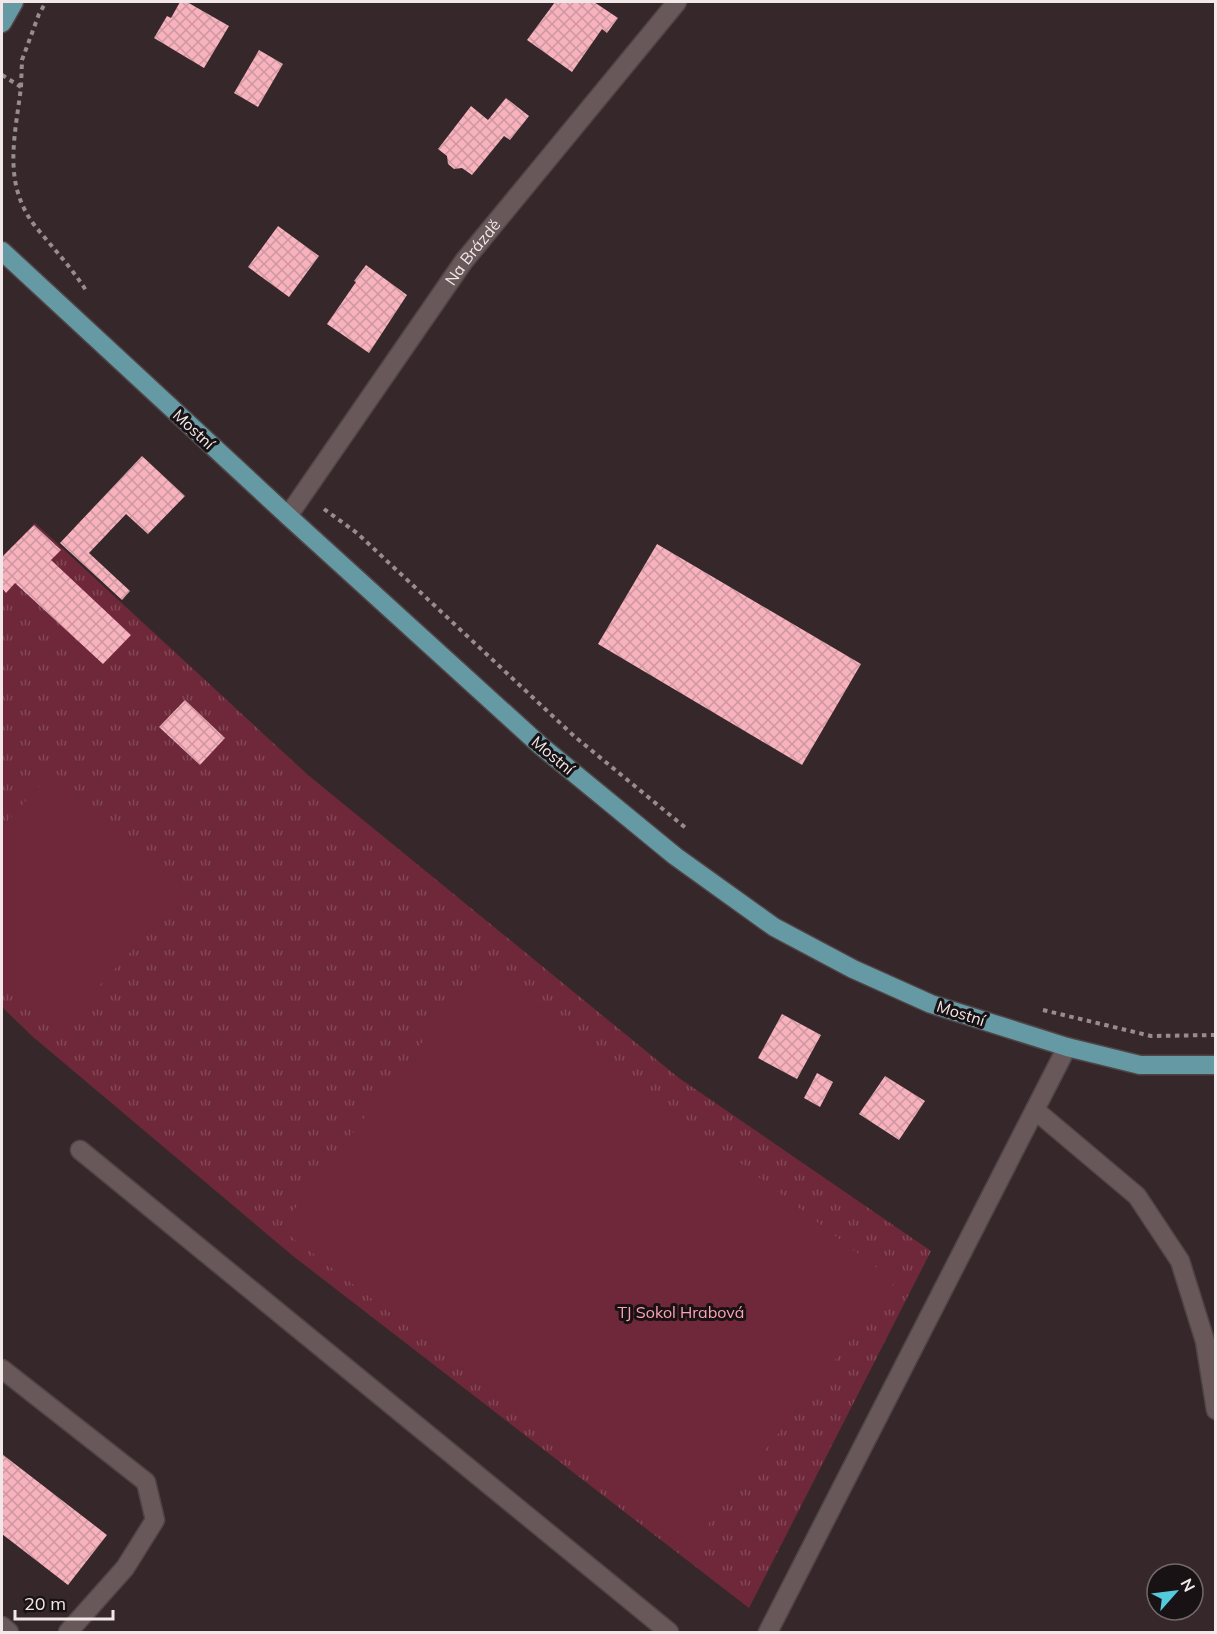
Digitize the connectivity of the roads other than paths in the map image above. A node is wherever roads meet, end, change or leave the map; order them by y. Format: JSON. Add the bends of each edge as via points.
{"nodes":[{"id":1,"x":14,"y":2,"type":"edge"},
{"id":2,"x":677,"y":2,"type":"edge"},
{"id":3,"x":2,"y":23,"type":"edge"},
{"id":4,"x":2,"y":250,"type":"edge"},
{"id":5,"x":288,"y":516,"type":"junction"},
{"id":6,"x":1067,"y":1047,"type":"junction"},
{"id":7,"x":1215,"y":1065,"type":"edge"},
{"id":8,"x":1035,"y":1110,"type":"junction"},
{"id":9,"x":80,"y":1150,"type":"dead end"},
{"id":10,"x":2,"y":1370,"type":"edge"},
{"id":11,"x":1215,"y":1410,"type":"edge"},
{"id":12,"x":2,"y":1626,"type":"edge"},
{"id":13,"x":9,"y":1632,"type":"edge"},
{"id":14,"x":68,"y":1632,"type":"edge"},
{"id":15,"x":669,"y":1632,"type":"edge"},
{"id":16,"x":768,"y":1632,"type":"edge"}],
"edges":[{"from":1,"to":3,"type":"main road"},
{"from":2,"to":5,"type":"street","name":"Na Brázdě","via":[[464,261]]},
{"from":4,"to":5,"type":"main road","name":"Mostní"},
{"from":5,"to":6,"type":"main road","name":"Mostní","via":[[541,746],[675,856],[774,927],[931,1004]]},
{"from":6,"to":7,"type":"main road","name":"Mostní","via":[[1140,1065]]},
{"from":6,"to":8,"type":"street"},
{"from":8,"to":11,"type":"street","via":[[1137,1196],[1180,1261],[1205,1341]]},
{"from":8,"to":16,"type":"street"},
{"from":9,"to":15,"type":"street"},
{"from":10,"to":14,"type":"street","via":[[146,1482],[155,1520],[125,1568]]},
{"from":12,"to":13,"type":"street"}]}
